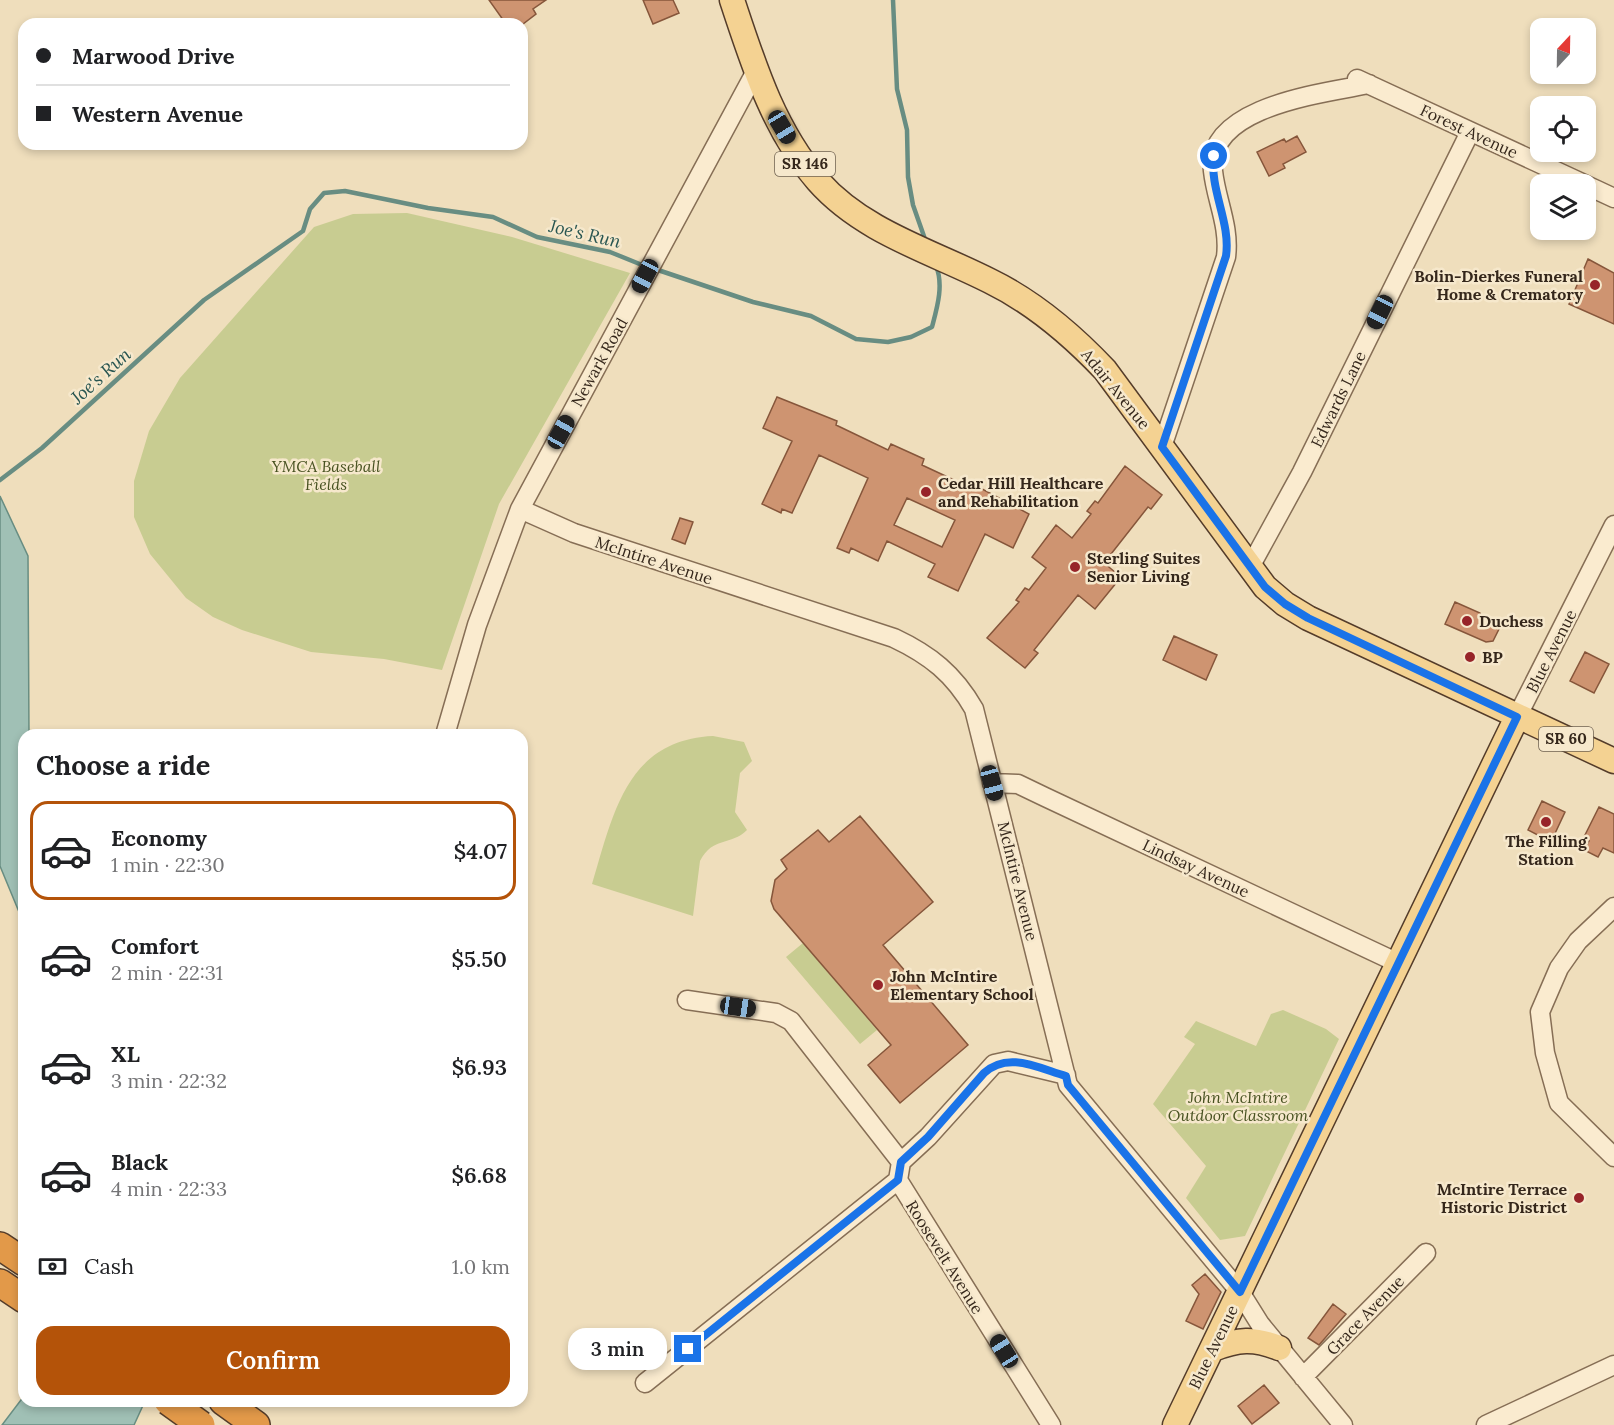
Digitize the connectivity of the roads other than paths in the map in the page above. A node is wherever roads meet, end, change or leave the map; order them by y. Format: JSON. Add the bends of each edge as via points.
{"nodes":[{"id":1,"x":732,"y":0,"type":"edge"},
{"id":2,"x":756,"y":71,"type":"junction"},
{"id":3,"x":1470,"y":132,"type":"junction"},
{"id":4,"x":1561,"y":174,"type":"edge"},
{"id":5,"x":1596,"y":190,"type":"edge"},
{"id":6,"x":1614,"y":198,"type":"edge"},
{"id":7,"x":1162,"y":447,"type":"junction"},
{"id":8,"x":520,"y":509,"type":"junction"},
{"id":9,"x":1614,"y":525,"type":"edge"},
{"id":10,"x":1250,"y":567,"type":"junction"},
{"id":11,"x":1517,"y":717,"type":"junction"},
{"id":12,"x":447,"y":729,"type":"edge"},
{"id":13,"x":1614,"y":761,"type":"edge"},
{"id":14,"x":992,"y":783,"type":"junction"},
{"id":15,"x":1614,"y":907,"type":"edge"},
{"id":16,"x":1398,"y":963,"type":"junction"},
{"id":17,"x":687,"y":1000,"type":"dead end"},
{"id":18,"x":1066,"y":1076,"type":"junction"},
{"id":19,"x":1614,"y":1157,"type":"edge"},
{"id":20,"x":899,"y":1171,"type":"junction"},
{"id":21,"x":1426,"y":1253,"type":"dead end"},
{"id":22,"x":0,"y":1283,"type":"edge"},
{"id":23,"x":1240,"y":1292,"type":"junction"},
{"id":24,"x":18,"y":1295,"type":"edge"},
{"id":25,"x":1279,"y":1348,"type":"junction"},
{"id":26,"x":1213,"y":1349,"type":"junction"},
{"id":27,"x":1614,"y":1365,"type":"edge"},
{"id":28,"x":1303,"y":1377,"type":"junction"},
{"id":29,"x":645,"y":1383,"type":"dead end"},
{"id":30,"x":176,"y":1407,"type":"edge"},
{"id":31,"x":184,"y":1407,"type":"edge"},
{"id":32,"x":1044,"y":1422,"type":"edge"},
{"id":33,"x":173,"y":1425,"type":"edge"},
{"id":34,"x":201,"y":1425,"type":"edge"},
{"id":35,"x":1175,"y":1425,"type":"edge"},
{"id":36,"x":1343,"y":1425,"type":"edge"},
{"id":37,"x":1486,"y":1425,"type":"edge"}],
"edges":[{"from":1,"to":2,"type":"main road","number":"SR 146"},
{"from":2,"to":7,"type":"main road","name":"Adair Avenue","number":"SR 146","via":[[782,127],[818,181],[839,201],[885,232],[990,281],[1047,316],[1105,370]]},
{"from":2,"to":8,"type":"street","name":"Newark Road"},
{"from":3,"to":4,"type":"street","name":"Forest Avenue"},
{"from":3,"to":7,"type":"street","name":"Forest Avenue","via":[[1361,81],[1276,105],[1238,122],[1219,142],[1212,169],[1227,229],[1226,256]]},
{"from":3,"to":10,"type":"street","name":"Edwards Lane","via":[[1302,472]]},
{"from":5,"to":6,"type":"street","name":"Forest Avenue"},
{"from":7,"to":10,"type":"main road","name":"Adair Avenue","number":"SR 146"},
{"from":8,"to":12,"type":"street","name":"Newark Road","via":[[477,625]]},
{"from":8,"to":14,"type":"street","name":"McIntire Avenue","via":[[574,533],[835,616],[910,645],[960,684],[974,709]]},
{"from":9,"to":11,"type":"street","name":"Blue Avenue"},
{"from":10,"to":11,"type":"main road","name":"Adair Avenue","number":"SR 146","via":[[1265,587],[1308,618]]},
{"from":11,"to":13,"type":"main road","name":"Adair Avenue","number":"SR 60"},
{"from":11,"to":16,"type":"main road","name":"Blue Avenue","number":"SR 60"},
{"from":14,"to":16,"type":"street","name":"Lindsay Avenue","via":[[1018,784]]},
{"from":14,"to":18,"type":"street","name":"McIntire Avenue"},
{"from":15,"to":19,"type":"street","via":[[1578,941],[1559,968],[1540,1012],[1545,1053],[1559,1103]]},
{"from":16,"to":23,"type":"main road","name":"Blue Avenue","number":"SR 60"},
{"from":17,"to":20,"type":"street","name":"Roosevelt Avenue","via":[[776,1013],[791,1021]]},
{"from":18,"to":20,"type":"street","via":[[1008,1061],[994,1064]]},
{"from":18,"to":23,"type":"street","name":"McIntire Avenue","via":[[1068,1085]]},
{"from":20,"to":29,"type":"street"},
{"from":20,"to":32,"type":"street","name":"Roosevelt Avenue"},
{"from":21,"to":28,"type":"street","name":"Grace Avenue"},
{"from":22,"to":24,"type":"highway"},
{"from":23,"to":25,"type":"street","name":"McIntire Avenue"},
{"from":23,"to":26,"type":"main road","name":"Blue Avenue","number":"SR 60"},
{"from":25,"to":26,"type":"main road","via":[[1250,1339]]},
{"from":25,"to":28,"type":"street","name":"McIntire Avenue"},
{"from":26,"to":35,"type":"main road","name":"Blue Avenue","number":"SR 60"},
{"from":27,"to":37,"type":"street"},
{"from":28,"to":36,"type":"street","name":"McIntire Avenue"},
{"from":30,"to":34,"type":"highway","bridge":true},
{"from":31,"to":33,"type":"street"}]}
